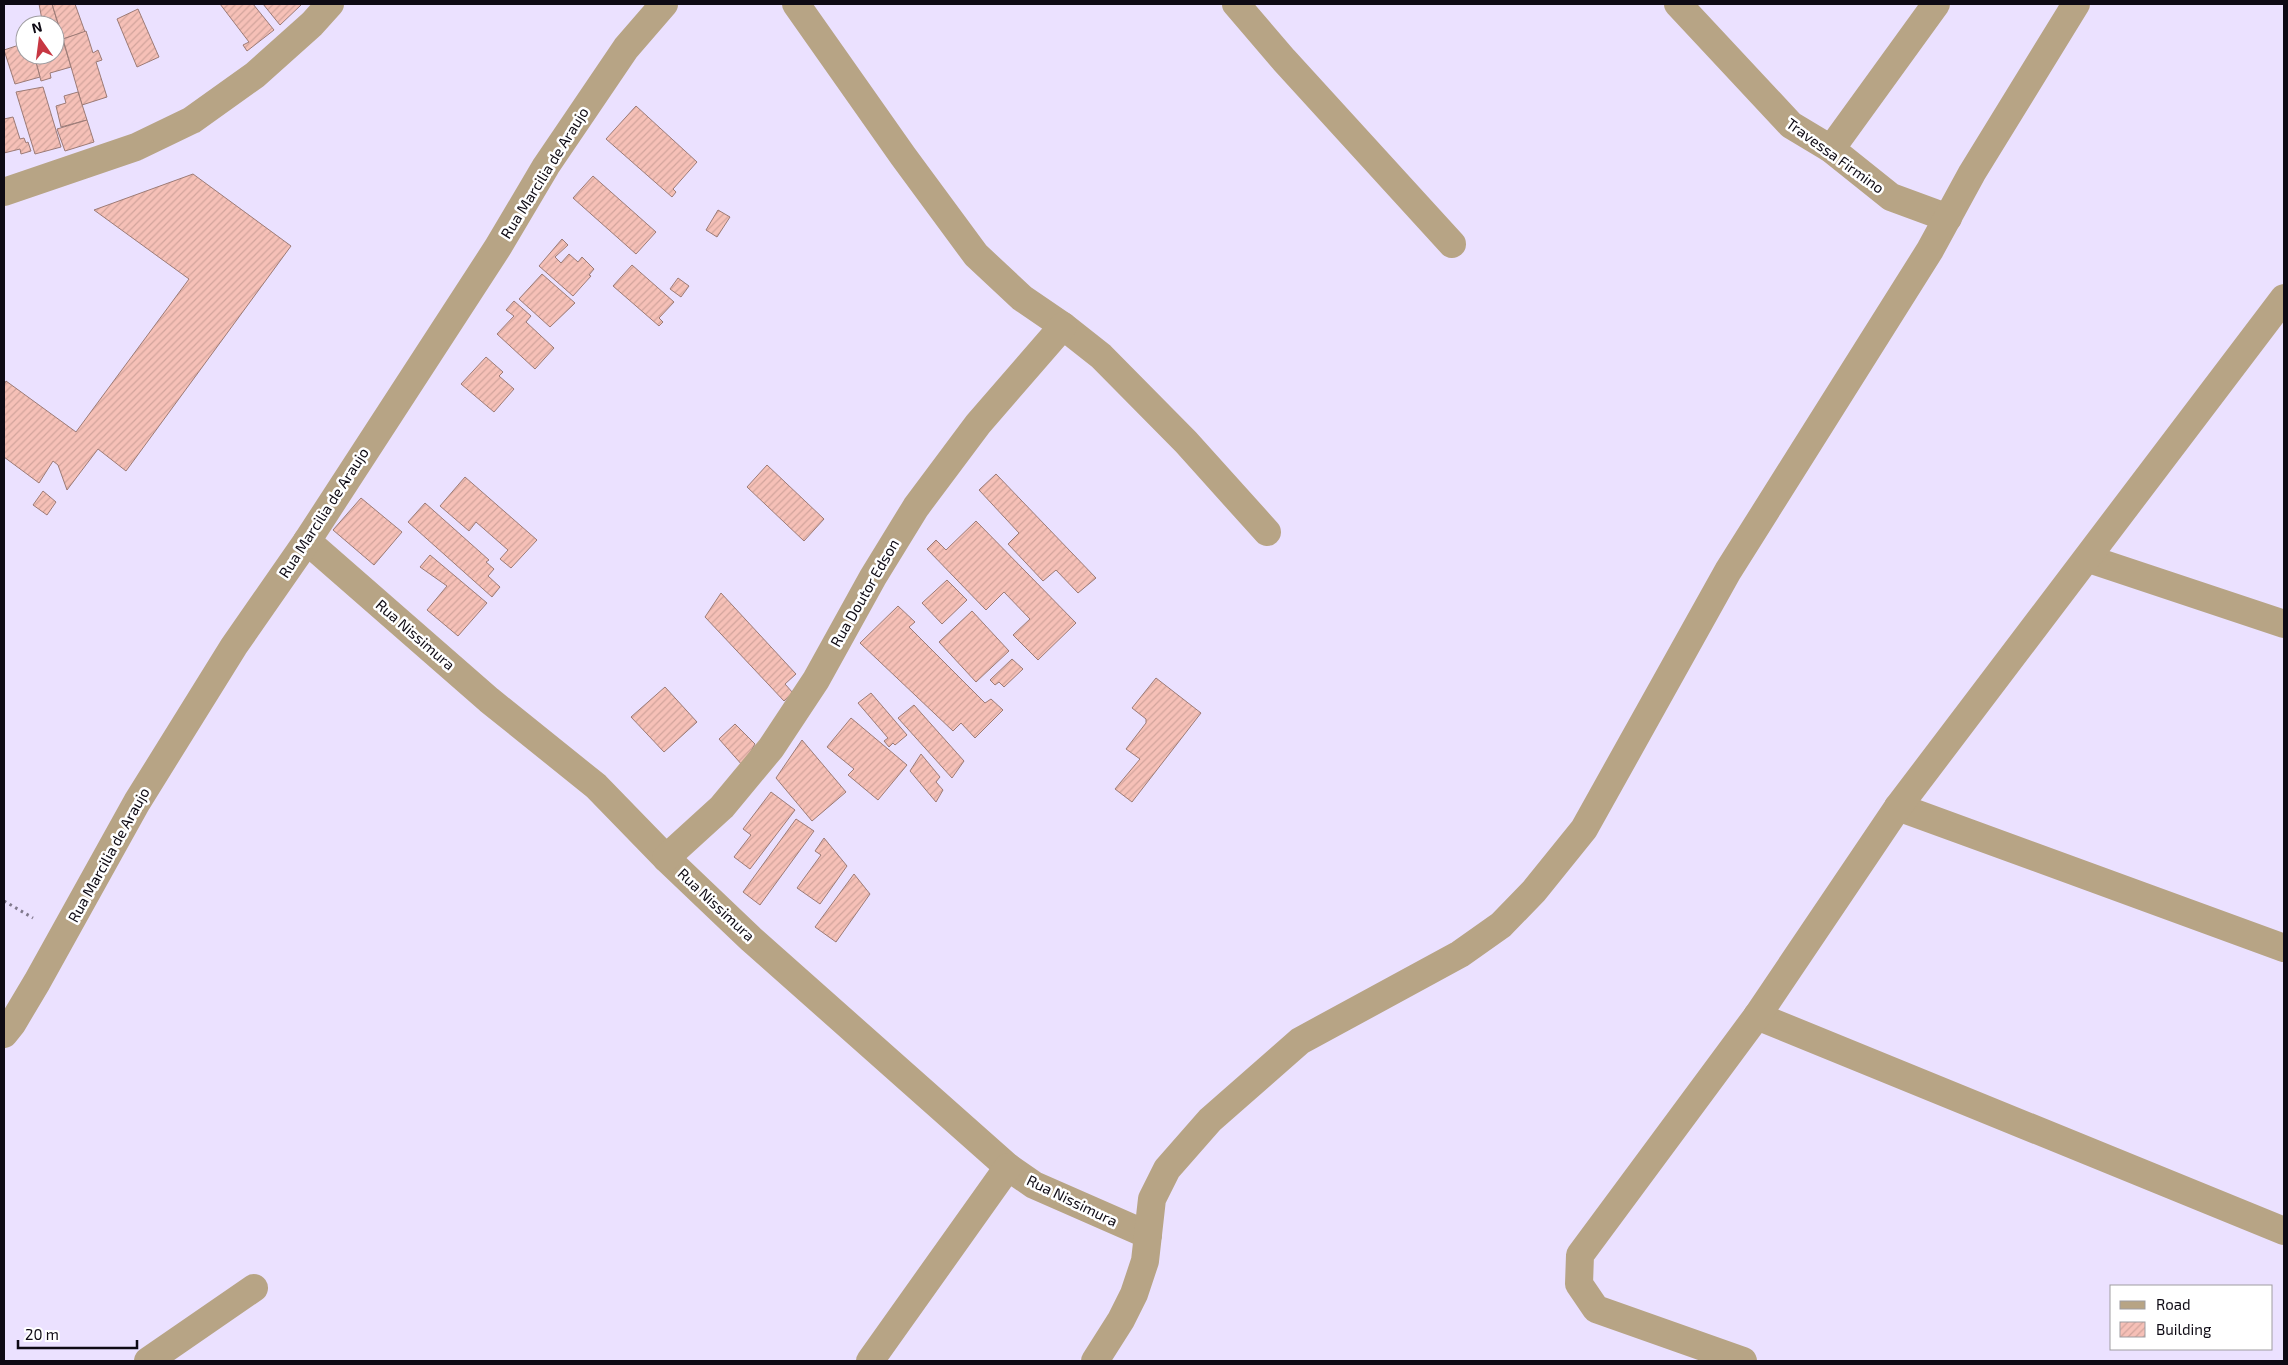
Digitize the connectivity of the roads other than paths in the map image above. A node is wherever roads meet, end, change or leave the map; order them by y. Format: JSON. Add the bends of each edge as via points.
{"nodes":[{"id":1,"x":330,"y":4,"type":"edge"},
{"id":2,"x":664,"y":4,"type":"edge"},
{"id":3,"x":796,"y":4,"type":"edge"},
{"id":4,"x":1236,"y":4,"type":"edge"},
{"id":5,"x":1678,"y":4,"type":"edge"},
{"id":6,"x":1936,"y":4,"type":"edge"},
{"id":7,"x":2076,"y":4,"type":"edge"},
{"id":8,"x":1832,"y":149,"type":"junction"},
{"id":9,"x":4,"y":192,"type":"edge"},
{"id":10,"x":1948,"y":218,"type":"junction"},
{"id":11,"x":1452,"y":244,"type":"dead end"},
{"id":12,"x":2284,"y":298,"type":"edge"},
{"id":13,"x":1064,"y":326,"type":"junction"},
{"id":14,"x":1267,"y":532,"type":"dead end"},
{"id":15,"x":307,"y":541,"type":"junction"},
{"id":16,"x":2089,"y":559,"type":"junction"},
{"id":17,"x":2284,"y":624,"type":"edge"},
{"id":18,"x":1898,"y":807,"type":"junction"},
{"id":19,"x":666,"y":858,"type":"junction"},
{"id":20,"x":2284,"y":948,"type":"edge"},
{"id":21,"x":1757,"y":1016,"type":"junction"},
{"id":22,"x":4,"y":1034,"type":"edge"},
{"id":23,"x":1008,"y":1167,"type":"junction"},
{"id":24,"x":2284,"y":1232,"type":"edge"},
{"id":25,"x":1148,"y":1235,"type":"junction"},
{"id":26,"x":254,"y":1288,"type":"dead end"},
{"id":27,"x":148,"y":1361,"type":"edge"},
{"id":28,"x":870,"y":1361,"type":"edge"},
{"id":29,"x":1095,"y":1361,"type":"edge"},
{"id":30,"x":1743,"y":1361,"type":"edge"}],
"edges":[{"from":1,"to":9,"type":"street","via":[[255,75],[192,120],[136,147]]},
{"from":2,"to":15,"type":"street","name":"Rua Marcilia de Araujo","via":[[626,48],[546,166],[498,248]]},
{"from":3,"to":13,"type":"street","via":[[976,255],[1022,298]]},
{"from":4,"to":11,"type":"street"},
{"from":5,"to":8,"type":"street","name":"Travessa Firmino","via":[[1791,125]]},
{"from":6,"to":8,"type":"street"},
{"from":7,"to":10,"type":"street","via":[[1972,173]]},
{"from":8,"to":10,"type":"street","name":"Travessa Firmino","via":[[1891,197]]},
{"from":10,"to":25,"type":"street","via":[[1728,572],[1584,829],[1534,891],[1501,925],[1460,954],[1300,1041],[1210,1120],[1167,1169],[1152,1199]]},
{"from":12,"to":16,"type":"street"},
{"from":13,"to":14,"type":"street","via":[[1114,369],[1186,442]]},
{"from":13,"to":19,"type":"street","name":"Rua Doutor Edson","via":[[978,424],[916,507],[816,680],[771,748],[722,807]]},
{"from":15,"to":19,"type":"street","name":"Rua Nissimura","via":[[489,700],[596,786]]},
{"from":15,"to":22,"type":"street","name":"Rua Marcilia de Araujo","via":[[234,646],[137,802],[37,982]]},
{"from":16,"to":17,"type":"street"},
{"from":16,"to":18,"type":"street"},
{"from":18,"to":20,"type":"street"},
{"from":18,"to":21,"type":"street"},
{"from":19,"to":23,"type":"street","name":"Rua Nissimura","via":[[751,939]]},
{"from":21,"to":24,"type":"street"},
{"from":21,"to":30,"type":"street","via":[[1580,1255],[1579,1284],[1596,1309]]},
{"from":23,"to":25,"type":"street","name":"Rua Nissimura","via":[[1034,1185]]},
{"from":23,"to":28,"type":"street"},
{"from":25,"to":29,"type":"street","via":[[1134,1294]]},
{"from":26,"to":27,"type":"street"}]}
